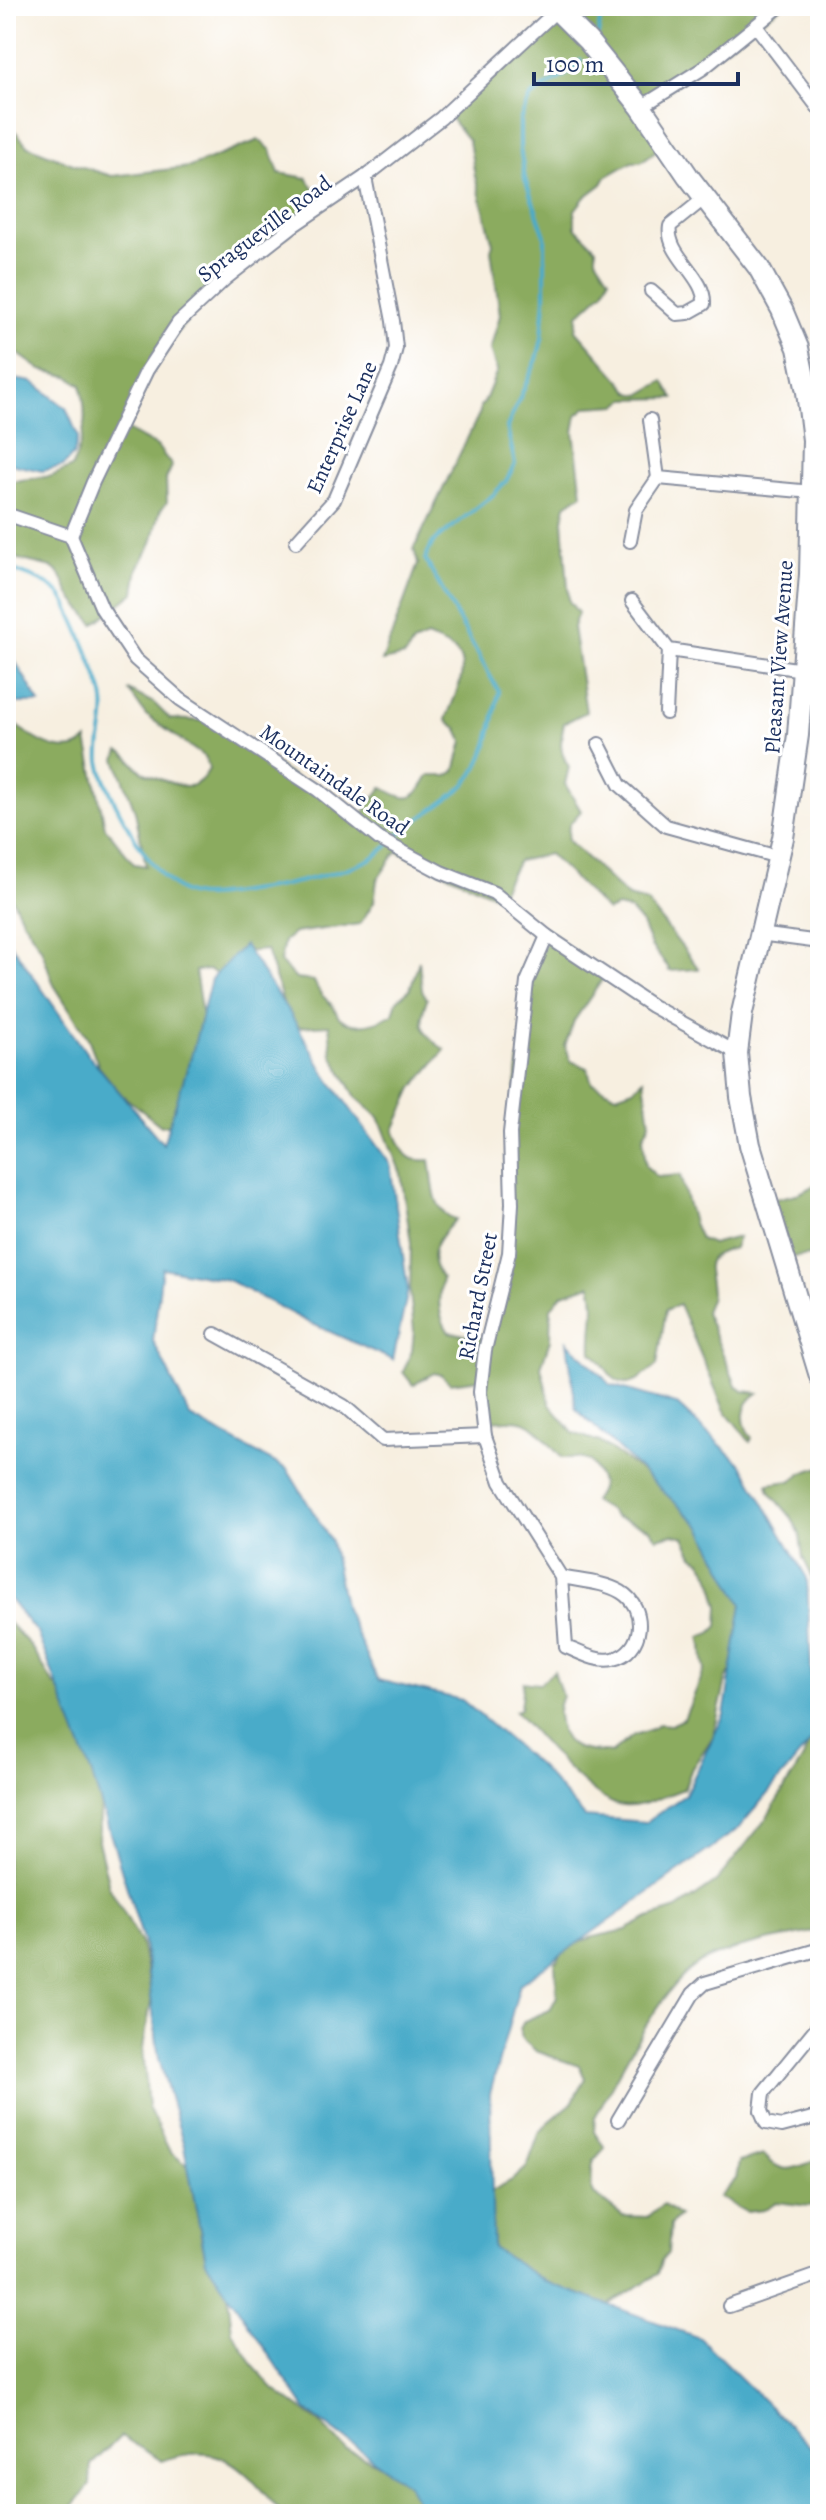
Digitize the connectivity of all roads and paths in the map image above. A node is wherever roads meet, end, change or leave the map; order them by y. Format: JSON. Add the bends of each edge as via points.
{"nodes":[{"id":1,"x":780,"y":6,"type":"edge"},
{"id":2,"x":555,"y":9,"type":"edge"},
{"id":3,"x":756,"y":26,"type":"junction"},
{"id":4,"x":641,"y":107,"type":"junction"},
{"id":5,"x":820,"y":110,"type":"edge"},
{"id":6,"x":365,"y":177,"type":"junction"},
{"id":7,"x":706,"y":197,"type":"junction"},
{"id":8,"x":651,"y":291,"type":"dead end"},
{"id":9,"x":650,"y":420,"type":"dead end"},
{"id":10,"x":658,"y":478,"type":"junction"},
{"id":11,"x":812,"y":492,"type":"junction"},
{"id":12,"x":6,"y":514,"type":"edge"},
{"id":13,"x":71,"y":536,"type":"junction"},
{"id":14,"x":630,"y":541,"type":"dead end"},
{"id":15,"x":296,"y":542,"type":"dead end"},
{"id":16,"x":632,"y":601,"type":"dead end"},
{"id":17,"x":669,"y":650,"type":"junction"},
{"id":18,"x":809,"y":664,"type":"edge"},
{"id":19,"x":666,"y":713,"type":"dead end"},
{"id":20,"x":599,"y":744,"type":"dead end"},
{"id":21,"x":778,"y":857,"type":"junction"},
{"id":22,"x":759,"y":934,"type":"junction"},
{"id":23,"x":547,"y":936,"type":"junction"},
{"id":24,"x":820,"y":942,"type":"edge"},
{"id":25,"x":737,"y":1053,"type":"junction"},
{"id":26,"x":215,"y":1334,"type":"dead end"},
{"id":27,"x":820,"y":1376,"type":"edge"},
{"id":28,"x":485,"y":1436,"type":"junction"},
{"id":29,"x":561,"y":1577,"type":"junction"},
{"id":30,"x":820,"y":1949,"type":"edge"},
{"id":31,"x":820,"y":2023,"type":"edge"},
{"id":32,"x":820,"y":2116,"type":"edge"},
{"id":33,"x":618,"y":2120,"type":"dead end"},
{"id":34,"x":820,"y":2274,"type":"edge"},
{"id":35,"x":729,"y":2306,"type":"dead end"}],
"edges":[{"from":1,"to":3,"type":"street"},
{"from":2,"to":4,"type":"main road","name":"Pleasant View Avenue"},
{"from":2,"to":6,"type":"street","name":"Spragueville Road","via":[[441,118]]},
{"from":3,"to":4,"type":"street","via":[[702,69]]},
{"from":3,"to":5,"type":"street"},
{"from":4,"to":7,"type":"main road","name":"Pleasant View Avenue"},
{"from":6,"to":13,"type":"street","name":"Spragueville Road","via":[[294,225],[178,323],[147,370]]},
{"from":6,"to":15,"type":"street","name":"Enterprise Lane","via":[[396,348],[334,500]]},
{"from":7,"to":8,"type":"street","via":[[670,226],[669,234],[705,293],[704,304],[677,314]]},
{"from":7,"to":11,"type":"main road","name":"Pleasant View Avenue","via":[[759,268],[798,348],[813,440]]},
{"from":9,"to":10,"type":"street"},
{"from":10,"to":11,"type":"street"},
{"from":10,"to":14,"type":"street","via":[[636,510]]},
{"from":11,"to":18,"type":"main road","name":"Pleasant View Avenue"},
{"from":12,"to":13,"type":"street"},
{"from":13,"to":23,"type":"street","name":"Mountaindale Road","via":[[102,609],[135,659],[180,699],[318,790],[379,839],[494,893]]},
{"from":16,"to":17,"type":"street"},
{"from":17,"to":18,"type":"street"},
{"from":17,"to":19,"type":"street"},
{"from":18,"to":21,"type":"main road","name":"Pleasant View Avenue"},
{"from":20,"to":21,"type":"street","via":[[620,785],[666,826]]},
{"from":21,"to":22,"type":"main road","name":"Pleasant View Avenue"},
{"from":22,"to":24,"type":"street"},
{"from":22,"to":25,"type":"main road","name":"Pleasant View Avenue"},
{"from":23,"to":25,"type":"street","name":"Mountaindale Road","via":[[652,1006]]},
{"from":23,"to":28,"type":"street","name":"Richard Street","via":[[527,982],[510,1133],[509,1253],[480,1392]]},
{"from":25,"to":27,"type":"main road","name":"Pleasant View Avenue","via":[[750,1145]]},
{"from":26,"to":28,"type":"street","via":[[344,1406],[383,1440]]},
{"from":28,"to":29,"type":"street","name":"Richard Street","via":[[501,1482]]},
{"from":29,"to":29,"type":"street","name":"Richard Street","via":[[566,1647],[611,1660],[630,1647],[641,1618],[630,1599],[609,1587]]},
{"from":30,"to":33,"type":"street","via":[[705,1983],[693,1994]]},
{"from":31,"to":32,"type":"street","via":[[763,2093],[761,2111],[766,2123],[782,2126]]},
{"from":34,"to":35,"type":"street"}]}
